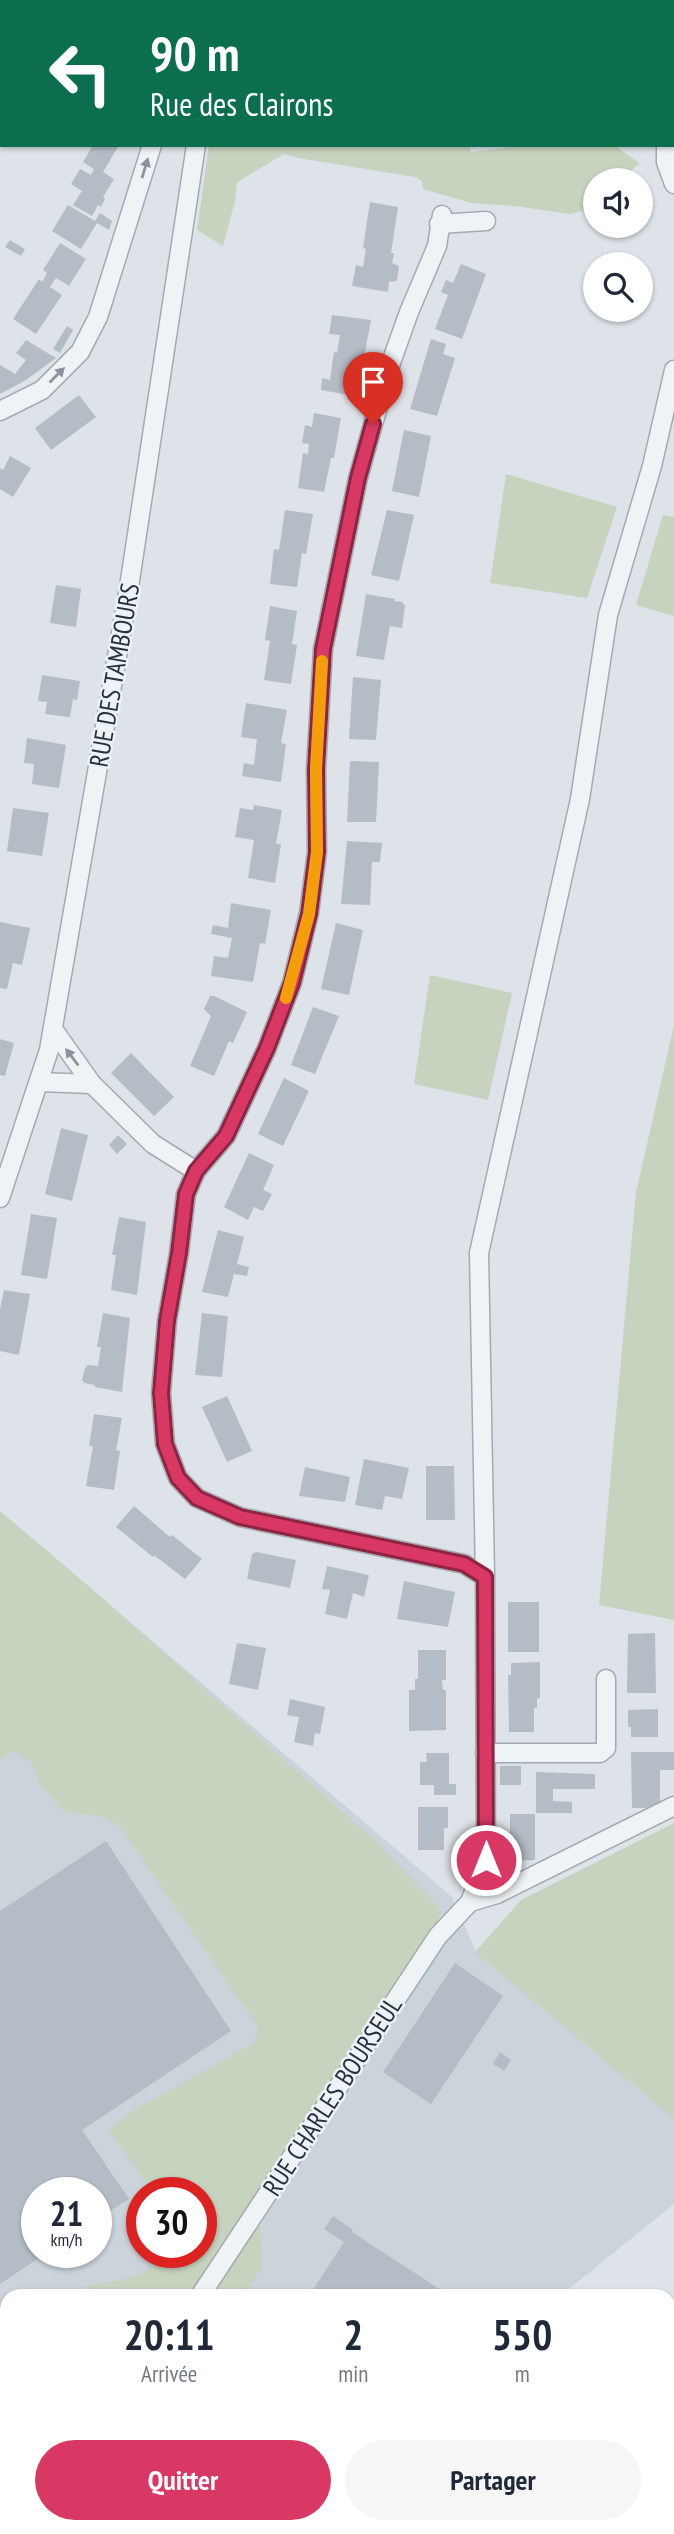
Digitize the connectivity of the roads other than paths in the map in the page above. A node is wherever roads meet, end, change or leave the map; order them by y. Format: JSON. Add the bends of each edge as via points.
{"nodes":[{"id":1,"x":151,"y":147,"type":"edge"},
{"id":2,"x":197,"y":147,"type":"edge"},
{"id":3,"x":666,"y":147,"type":"edge"},
{"id":4,"x":674,"y":184,"type":"edge"},
{"id":5,"x":486,"y":221,"type":"dead end"},
{"id":6,"x":674,"y":370,"type":"edge"},
{"id":7,"x":0,"y":411,"type":"edge"},
{"id":8,"x":53,"y":1029,"type":"junction"},
{"id":9,"x":39,"y":1082,"type":"junction"},
{"id":10,"x":92,"y":1084,"type":"junction"},
{"id":11,"x":196,"y":1171,"type":"junction"},
{"id":12,"x":0,"y":1198,"type":"edge"},
{"id":13,"x":485,"y":1577,"type":"junction"},
{"id":14,"x":606,"y":1679,"type":"dead end"},
{"id":15,"x":485,"y":1753,"type":"junction"},
{"id":16,"x":674,"y":1806,"type":"edge"},
{"id":17,"x":470,"y":1902,"type":"junction"},
{"id":18,"x":205,"y":2289,"type":"edge"}],
"edges":[{"from":7,"to":1,"type":"street","one_way":true,"via":[[42,390],[80,352],[98,317]]},
{"from":2,"to":8,"type":"street","name":"RUE DES TAMBOURS","via":[[129,587]]},
{"from":3,"to":4,"type":"street"},
{"from":5,"to":11,"type":"street","via":[[440,220],[437,246],[388,371],[358,478],[323,649],[317,852],[309,914],[292,983],[267,1048],[226,1136]]},
{"from":6,"to":13,"type":"street","via":[[652,466],[608,615],[580,799],[479,1253]]},
{"from":8,"to":9,"type":"street","name":"RUE DES TAMBOURS"},
{"from":10,"to":8,"type":"street","one_way":true},
{"from":9,"to":10,"type":"street"},
{"from":9,"to":12,"type":"street","name":"RUE DES TAMBOURS"},
{"from":10,"to":11,"type":"street","via":[[153,1144]]},
{"from":11,"to":13,"type":"street","via":[[186,1194],[161,1393],[165,1444],[178,1478],[197,1498],[240,1517],[464,1564]]},
{"from":13,"to":15,"type":"street"},
{"from":14,"to":15,"type":"street","via":[[606,1748],[600,1753]]},
{"from":15,"to":17,"type":"street","via":[[486,1860]]},
{"from":16,"to":17,"type":"street","via":[[497,1894]]},
{"from":17,"to":18,"type":"street","name":"RUE CHARLES BOURSEUL","via":[[438,1936]]}]}
